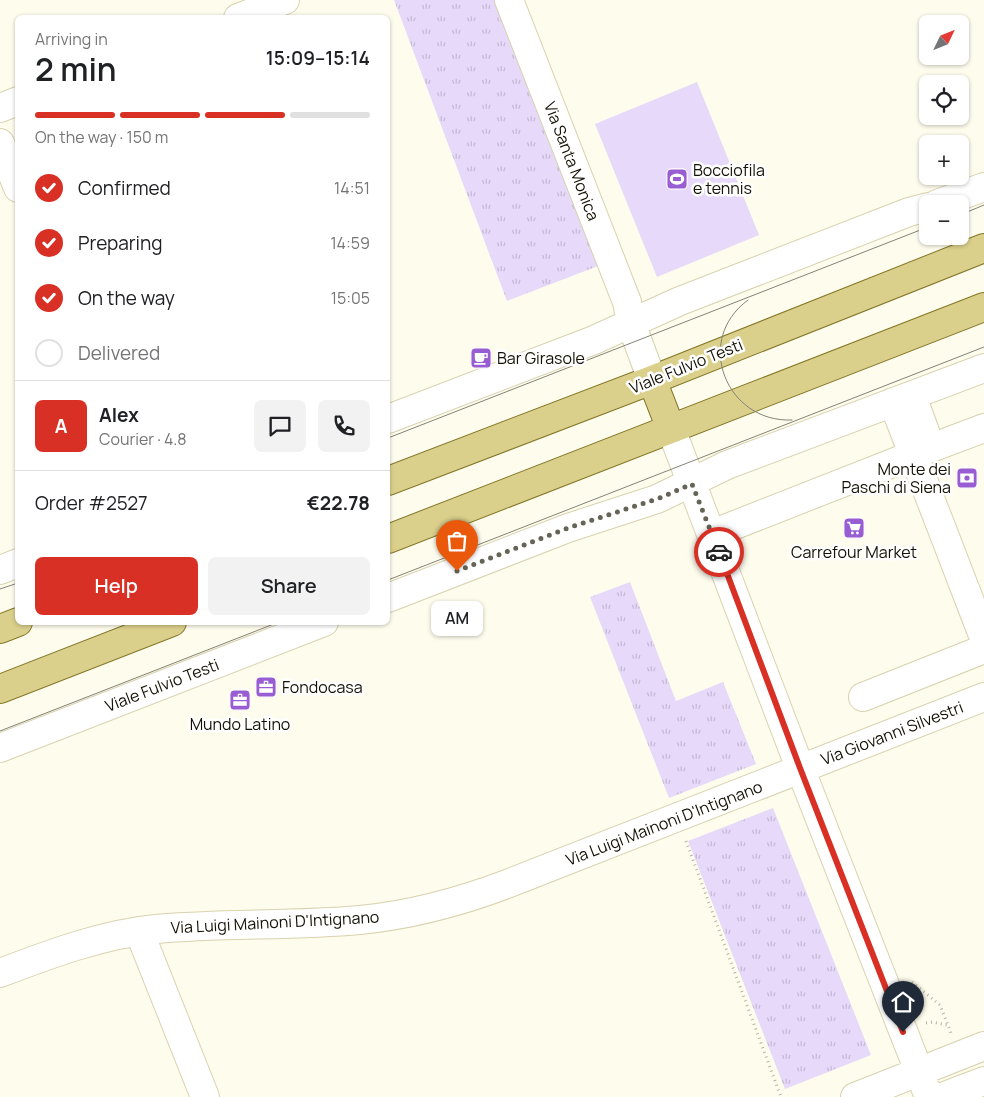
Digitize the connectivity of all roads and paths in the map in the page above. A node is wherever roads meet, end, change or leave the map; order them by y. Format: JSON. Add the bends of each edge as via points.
{"nodes":[{"id":1,"x":285,"y":0,"type":"edge"},
{"id":2,"x":509,"y":0,"type":"edge"},
{"id":3,"x":246,"y":15,"type":"edge"},
{"id":4,"x":15,"y":102,"type":"edge"},
{"id":5,"x":0,"y":108,"type":"edge"},
{"id":6,"x":0,"y":143,"type":"edge"},
{"id":7,"x":15,"y":180,"type":"edge"},
{"id":8,"x":984,"y":187,"type":"edge"},
{"id":9,"x":962,"y":195,"type":"edge"},
{"id":10,"x":919,"y":210,"type":"edge"},
{"id":11,"x":984,"y":248,"type":"edge"},
{"id":12,"x":984,"y":307,"type":"edge"},
{"id":13,"x":631,"y":323,"type":"junction"},
{"id":14,"x":984,"y":368,"type":"edge"},
{"id":15,"x":652,"y":380,"type":"junction"},
{"id":16,"x":902,"y":399,"type":"junction"},
{"id":17,"x":390,"y":419,"type":"edge"},
{"id":18,"x":984,"y":428,"type":"edge"},
{"id":19,"x":671,"y":429,"type":"junction"},
{"id":20,"x":913,"y":455,"type":"junction"},
{"id":21,"x":390,"y":480,"type":"edge"},
{"id":22,"x":692,"y":484,"type":"junction"},
{"id":23,"x":712,"y":534,"type":"junction"},
{"id":24,"x":390,"y":538,"type":"edge"},
{"id":25,"x":15,"y":564,"type":"edge"},
{"id":26,"x":0,"y":570,"type":"edge"},
{"id":27,"x":390,"y":597,"type":"edge"},
{"id":28,"x":15,"y":623,"type":"edge"},
{"id":29,"x":164,"y":625,"type":"edge"},
{"id":30,"x":316,"y":625,"type":"edge"},
{"id":31,"x":0,"y":628,"type":"edge"},
{"id":32,"x":984,"y":638,"type":"edge"},
{"id":33,"x":984,"y":649,"type":"edge"},
{"id":34,"x":0,"y":689,"type":"edge"},
{"id":35,"x":863,"y":697,"type":"dead end"},
{"id":36,"x":984,"y":697,"type":"edge"},
{"id":37,"x":0,"y":748,"type":"edge"},
{"id":38,"x":800,"y":768,"type":"junction"},
{"id":39,"x":683,"y":834,"type":"dead end"},
{"id":40,"x":139,"y":931,"type":"junction"},
{"id":41,"x":0,"y":973,"type":"edge"},
{"id":42,"x":883,"y":980,"type":"junction"},
{"id":43,"x":947,"y":1025,"type":"dead end"},
{"id":44,"x":984,"y":1046,"type":"edge"},
{"id":45,"x":919,"y":1072,"type":"junction"},
{"id":46,"x":984,"y":1081,"type":"edge"},
{"id":47,"x":205,"y":1097,"type":"edge"},
{"id":48,"x":781,"y":1097,"type":"edge"},
{"id":49,"x":854,"y":1097,"type":"edge"},
{"id":50,"x":929,"y":1097,"type":"edge"},
{"id":51,"x":942,"y":1097,"type":"edge"}],
"edges":[{"from":1,"to":3,"type":"street"},
{"from":2,"to":13,"type":"street","name":"Via Santa Monica","via":[[627,302]]},
{"from":4,"to":5,"type":"street"},
{"from":6,"to":7,"type":"street"},
{"from":8,"to":9,"type":"street"},
{"from":10,"to":13,"type":"street","via":[[680,301]]},
{"from":11,"to":15,"type":"main road","name":"Viale Fulvio Testi"},
{"from":12,"to":19,"type":"main road"},
{"from":13,"to":15,"type":"street","name":"Via Santa Monica"},
{"from":13,"to":17,"type":"street"},
{"from":14,"to":16,"type":"street"},
{"from":15,"to":19,"type":"main road"},
{"from":15,"to":21,"type":"main road","name":"Viale Fulvio Testi"},
{"from":16,"to":18,"type":"street","via":[[931,448]]},
{"from":16,"to":20,"type":"street"},
{"from":16,"to":22,"type":"street","via":[[727,466]]},
{"from":19,"to":22,"type":"street"},
{"from":19,"to":24,"type":"main road"},
{"from":20,"to":23,"type":"street"},
{"from":20,"to":32,"type":"street"},
{"from":22,"to":23,"type":"street"},
{"from":22,"to":27,"type":"street"},
{"from":23,"to":38,"type":"street"},
{"from":25,"to":26,"type":"street"},
{"from":28,"to":31,"type":"main road"},
{"from":29,"to":34,"type":"main road"},
{"from":30,"to":37,"type":"street","name":"Viale Fulvio Testi"},
{"from":33,"to":35,"type":"street"},
{"from":36,"to":38,"type":"street","name":"Via Giovanni Silvestri"},
{"from":38,"to":40,"type":"street","name":"Via Luigi Mainoni D'Intignano","via":[[507,884],[421,911],[361,920]]},
{"from":38,"to":42,"type":"street"},
{"from":39,"to":48,"type":"path"},
{"from":40,"to":41,"type":"street","name":"Via Luigi Mainoni D'Intignano","via":[[78,946]]},
{"from":40,"to":47,"type":"street"},
{"from":42,"to":43,"type":"path","via":[[909,980],[940,1005]]},
{"from":42,"to":45,"type":"street"},
{"from":44,"to":45,"type":"street"},
{"from":45,"to":49,"type":"street"},
{"from":45,"to":50,"type":"street"},
{"from":46,"to":51,"type":"street"}]}
